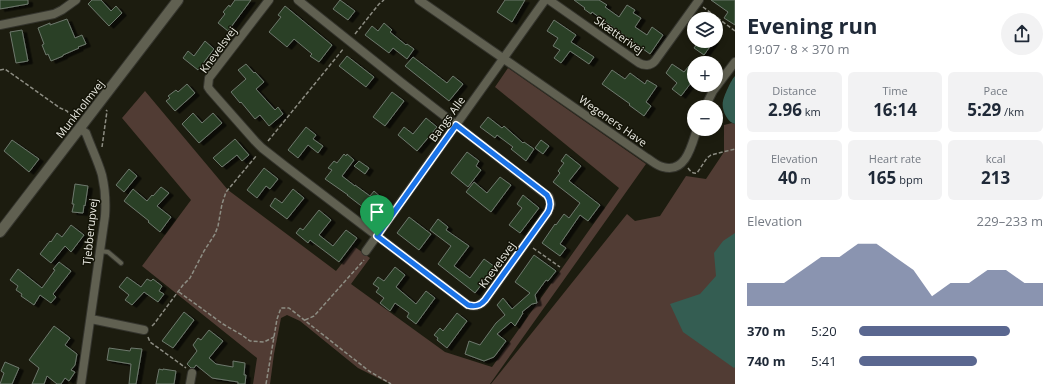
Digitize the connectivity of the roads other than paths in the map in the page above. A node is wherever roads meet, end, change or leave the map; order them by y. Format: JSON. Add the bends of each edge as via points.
{"nodes":[{"id":1,"x":76,"y":0,"type":"edge"},
{"id":2,"x":178,"y":0,"type":"edge"},
{"id":3,"x":269,"y":0,"type":"edge"},
{"id":4,"x":298,"y":0,"type":"edge"},
{"id":5,"x":419,"y":0,"type":"edge"},
{"id":6,"x":545,"y":0,"type":"edge"},
{"id":7,"x":549,"y":0,"type":"edge"},
{"id":8,"x":698,"y":1,"type":"edge"},
{"id":9,"x":0,"y":25,"type":"edge"},
{"id":10,"x":504,"y":59,"type":"junction"},
{"id":11,"x":735,"y":62,"type":"edge"},
{"id":12,"x":708,"y":100,"type":"edge"},
{"id":13,"x":456,"y":125,"type":"junction"},
{"id":14,"x":80,"y":129,"type":"junction"},
{"id":15,"x":695,"y":136,"type":"edge"},
{"id":16,"x":0,"y":232,"type":"edge"},
{"id":17,"x":377,"y":236,"type":"junction"},
{"id":18,"x":100,"y":251,"type":"junction"},
{"id":19,"x":366,"y":251,"type":"road end"},
{"id":20,"x":121,"y":263,"type":"dead end"},
{"id":21,"x":91,"y":320,"type":"junction"},
{"id":22,"x":144,"y":330,"type":"road end"},
{"id":23,"x":192,"y":373,"type":"road end"},
{"id":24,"x":81,"y":384,"type":"edge"},
{"id":25,"x":190,"y":384,"type":"edge"}],
"edges":[{"from":1,"to":9,"type":"street","via":[[54,14]]},
{"from":2,"to":14,"type":"street","name":"Munkholmvej"},
{"from":3,"to":17,"type":"street","name":"Knevelsvej","via":[[209,78],[208,86],[262,148]]},
{"from":4,"to":13,"type":"street","name":"Knevelsvej"},
{"from":5,"to":10,"type":"street","name":"Wegeners Have"},
{"from":6,"to":10,"type":"street","name":"Bangs Alle"},
{"from":7,"to":8,"type":"street","name":"Skætterivej","via":[[639,63],[648,65],[655,61]]},
{"from":10,"to":13,"type":"street","name":"Bangs Alle"},
{"from":10,"to":15,"type":"street","name":"Wegeners Have","via":[[663,167],[678,166],[689,154]]},
{"from":11,"to":12,"type":"street"},
{"from":13,"to":17,"type":"street","name":"Bangs Alle"},
{"from":13,"to":17,"type":"street","name":"Knevelsvej","via":[[549,197],[549,211],[480,305],[468,305]]},
{"from":14,"to":16,"type":"street","name":"Munkholmvej"},
{"from":14,"to":18,"type":"street","name":"Tjebberupvej","via":[[86,133],[102,176],[105,216]]},
{"from":17,"to":19,"type":"street","name":"Bangs Alle"},
{"from":18,"to":20,"type":"lane","via":[[108,252]]},
{"from":18,"to":21,"type":"street","name":"Tjebberupvej"},
{"from":21,"to":22,"type":"street"},
{"from":21,"to":24,"type":"street","name":"Tjebberupvej"},
{"from":23,"to":25,"type":"street"}]}
